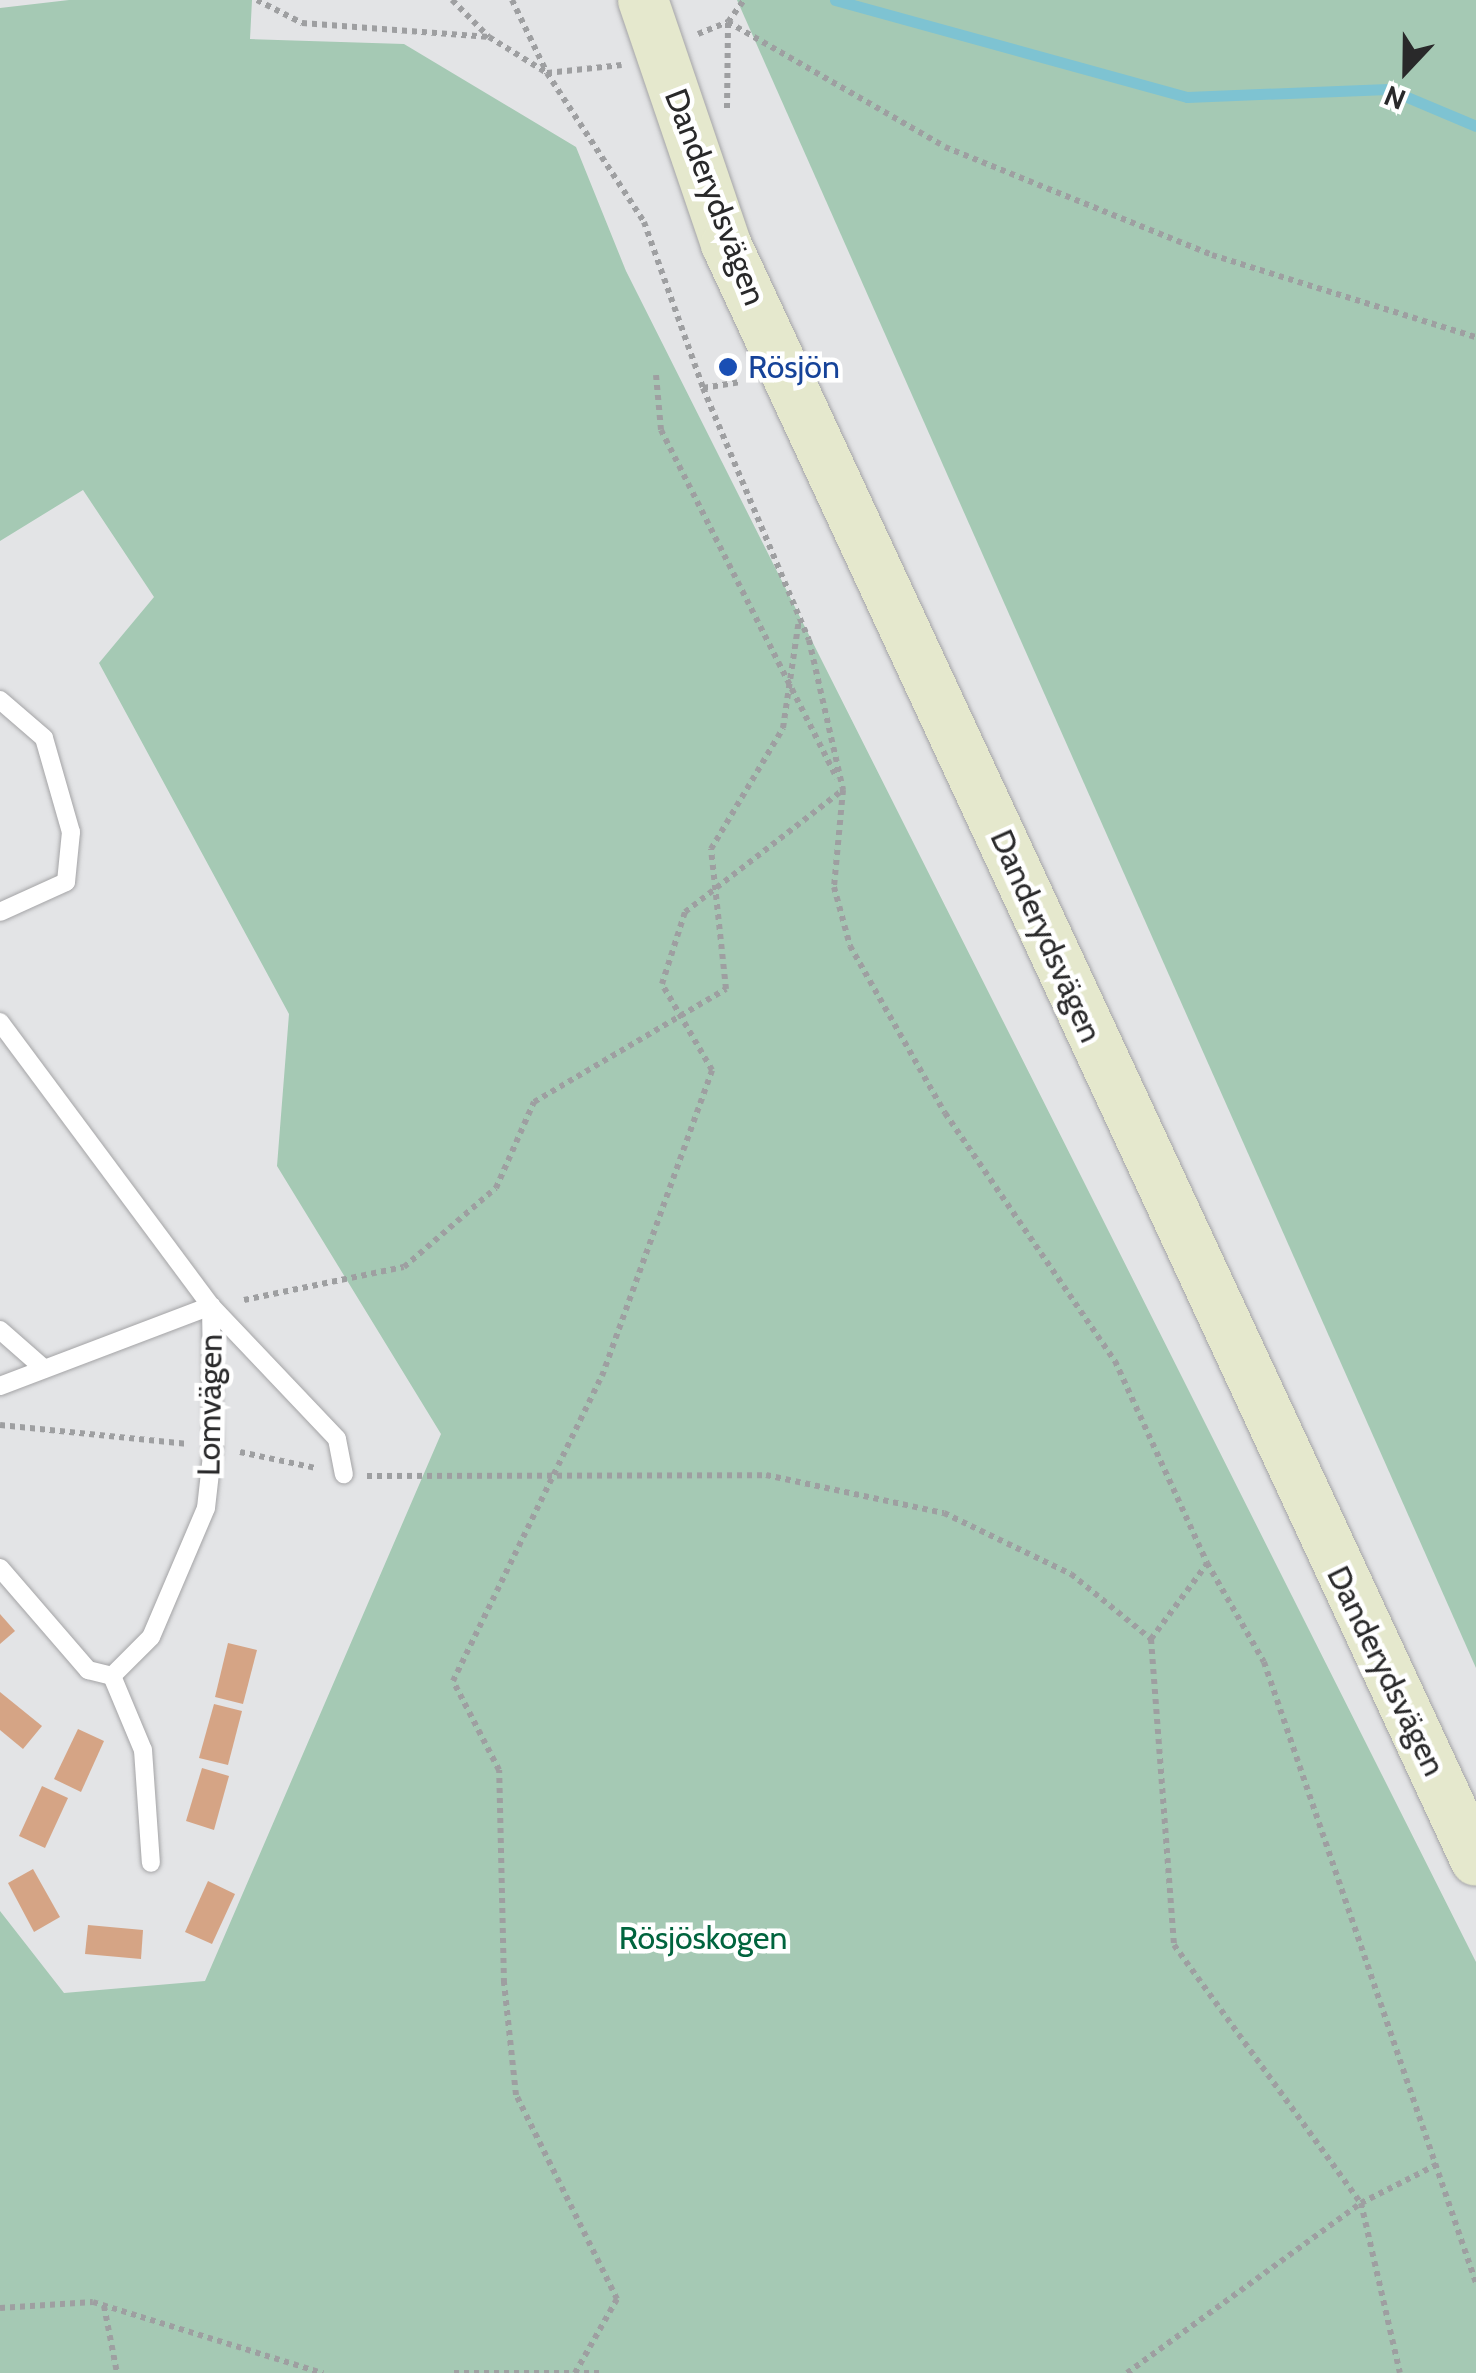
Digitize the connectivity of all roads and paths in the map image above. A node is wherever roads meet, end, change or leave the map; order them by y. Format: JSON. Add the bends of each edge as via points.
{"nodes":[{"id":1,"x":257,"y":0,"type":"edge"},
{"id":2,"x":452,"y":0,"type":"edge"},
{"id":3,"x":460,"y":0,"type":"edge"},
{"id":4,"x":512,"y":0,"type":"edge"},
{"id":5,"x":643,"y":0,"type":"edge"},
{"id":6,"x":744,"y":0,"type":"edge"},
{"id":7,"x":464,"y":13,"type":"junction"},
{"id":8,"x":728,"y":22,"type":"junction"},
{"id":9,"x":698,"y":34,"type":"dead end"},
{"id":10,"x":489,"y":37,"type":"junction"},
{"id":11,"x":624,"y":64,"type":"dead end"},
{"id":12,"x":546,"y":72,"type":"junction"},
{"id":13,"x":1476,"y":337,"type":"edge"},
{"id":14,"x":656,"y":375,"type":"dead end"},
{"id":15,"x":799,"y":618,"type":"junction"},
{"id":16,"x":789,"y":684,"type":"junction"},
{"id":17,"x":0,"y":700,"type":"edge"},
{"id":18,"x":843,"y":790,"type":"junction"},
{"id":19,"x":716,"y":888,"type":"junction"},
{"id":20,"x":0,"y":912,"type":"edge"},
{"id":21,"x":681,"y":1016,"type":"junction"},
{"id":22,"x":0,"y":1022,"type":"edge"},
{"id":23,"x":212,"y":1306,"type":"junction"},
{"id":24,"x":0,"y":1330,"type":"edge"},
{"id":25,"x":41,"y":1366,"type":"junction"},
{"id":26,"x":0,"y":1386,"type":"edge"},
{"id":27,"x":0,"y":1425,"type":"edge"},
{"id":28,"x":213,"y":1447,"type":"junction"},
{"id":29,"x":344,"y":1474,"type":"junction"},
{"id":30,"x":548,"y":1477,"type":"junction"},
{"id":31,"x":1208,"y":1564,"type":"junction"},
{"id":32,"x":0,"y":1568,"type":"edge"},
{"id":33,"x":1152,"y":1639,"type":"junction"},
{"id":34,"x":112,"y":1676,"type":"junction"},
{"id":35,"x":1476,"y":1861,"type":"edge"},
{"id":36,"x":151,"y":1863,"type":"dead end"},
{"id":37,"x":1438,"y":2164,"type":"junction"},
{"id":38,"x":1361,"y":2203,"type":"junction"},
{"id":39,"x":1476,"y":2283,"type":"edge"},
{"id":40,"x":104,"y":2304,"type":"junction"},
{"id":41,"x":0,"y":2308,"type":"edge"},
{"id":42,"x":576,"y":2372,"type":"edge"},
{"id":43,"x":117,"y":2373,"type":"edge"},
{"id":44,"x":322,"y":2373,"type":"edge"},
{"id":45,"x":454,"y":2373,"type":"edge"},
{"id":46,"x":602,"y":2373,"type":"edge"},
{"id":47,"x":1127,"y":2373,"type":"edge"},
{"id":48,"x":1400,"y":2373,"type":"edge"}],
"edges":[{"from":1,"to":10,"type":"path","via":[[302,23]]},
{"from":2,"to":7,"type":"path"},
{"from":3,"to":7,"type":"path"},
{"from":4,"to":12,"type":"path"},
{"from":5,"to":35,"type":"main road","name":"Danderydsvägen","via":[[726,244]]},
{"from":6,"to":8,"type":"path"},
{"from":7,"to":10,"type":"path"},
{"from":8,"to":9,"type":"path"},
{"from":8,"to":13,"type":"path","via":[[945,147],[1212,255]]},
{"from":10,"to":12,"type":"path"},
{"from":11,"to":12,"type":"path"},
{"from":12,"to":15,"type":"path","via":[[644,222],[703,388]]},
{"from":14,"to":16,"type":"path","via":[[661,430]]},
{"from":15,"to":16,"type":"path"},
{"from":15,"to":18,"type":"path"},
{"from":16,"to":18,"type":"path"},
{"from":16,"to":19,"type":"path","via":[[783,728],[712,849]]},
{"from":17,"to":20,"type":"lane","via":[[44,738],[72,832],[66,882]]},
{"from":18,"to":19,"type":"path"},
{"from":18,"to":31,"type":"path","via":[[834,887],[850,946],[944,1113],[1115,1361]]},
{"from":19,"to":21,"type":"path","via":[[685,912],[662,984]]},
{"from":19,"to":21,"type":"path","via":[[726,989]]},
{"from":21,"to":23,"type":"path","via":[[534,1102],[496,1188],[404,1267]]},
{"from":21,"to":30,"type":"path","via":[[712,1070],[602,1376]]},
{"from":22,"to":23,"type":"lane","name":"Lomvägen"},
{"from":23,"to":25,"type":"lane","name":"Lomvägen"},
{"from":23,"to":28,"type":"lane","name":"Lomvägen"},
{"from":23,"to":29,"type":"lane","via":[[337,1439]]},
{"from":24,"to":25,"type":"lane"},
{"from":25,"to":26,"type":"lane","name":"Lomvägen"},
{"from":27,"to":28,"type":"path"},
{"from":28,"to":29,"type":"path"},
{"from":28,"to":34,"type":"lane","name":"Lomvägen","via":[[206,1508],[151,1637]]},
{"from":29,"to":30,"type":"path"},
{"from":30,"to":33,"type":"path","via":[[766,1475],[944,1513],[1071,1574]]},
{"from":30,"to":42,"type":"path","via":[[453,1681],[498,1770],[504,1983],[516,2095],[617,2299]]},
{"from":31,"to":33,"type":"path"},
{"from":31,"to":37,"type":"path","via":[[1264,1662]]},
{"from":32,"to":34,"type":"lane","via":[[88,1670]]},
{"from":33,"to":38,"type":"path","via":[[1174,1944]]},
{"from":34,"to":36,"type":"lane","via":[[143,1750]]},
{"from":37,"to":38,"type":"path"},
{"from":37,"to":39,"type":"path"},
{"from":38,"to":47,"type":"path"},
{"from":38,"to":48,"type":"path"},
{"from":40,"to":41,"type":"path"},
{"from":40,"to":43,"type":"path"},
{"from":40,"to":44,"type":"path"},
{"from":42,"to":45,"type":"path"},
{"from":42,"to":46,"type":"path"}]}
